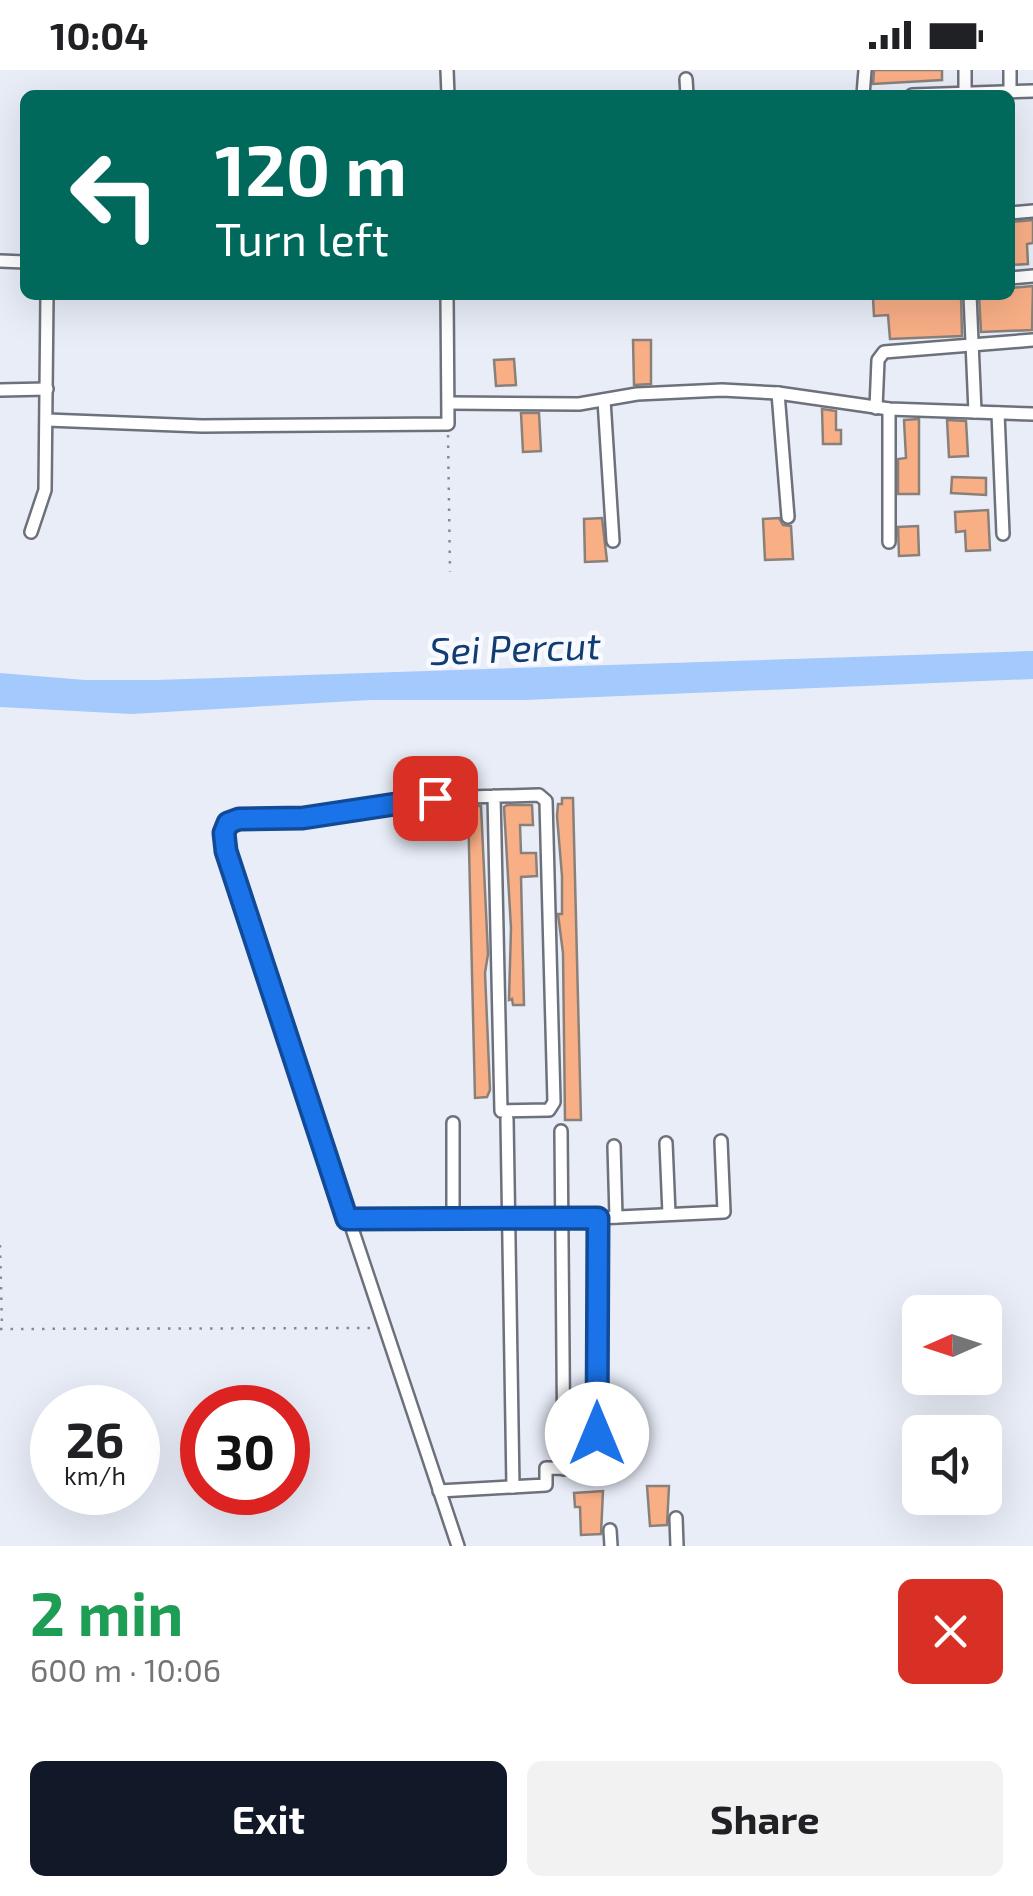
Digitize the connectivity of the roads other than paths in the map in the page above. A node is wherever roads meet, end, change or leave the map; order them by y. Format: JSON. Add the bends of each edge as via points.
{"nodes":[{"id":1,"x":686,"y":80,"type":"dead end"},
{"id":2,"x":687,"y":90,"type":"edge"},
{"id":3,"x":47,"y":300,"type":"edge"},
{"id":4,"x":448,"y":300,"type":"edge"},
{"id":5,"x":970,"y":300,"type":"edge"},
{"id":6,"x":1033,"y":340,"type":"edge"},
{"id":7,"x":974,"y":344,"type":"junction"},
{"id":8,"x":47,"y":389,"type":"junction"},
{"id":9,"x":0,"y":390,"type":"edge"},
{"id":10,"x":778,"y":394,"type":"junction"},
{"id":11,"x":604,"y":400,"type":"junction"},
{"id":12,"x":449,"y":403,"type":"junction"},
{"id":13,"x":883,"y":408,"type":"junction"},
{"id":14,"x":975,"y":412,"type":"junction"},
{"id":15,"x":998,"y":412,"type":"junction"},
{"id":16,"x":1033,"y":414,"type":"edge"},
{"id":17,"x":47,"y":420,"type":"junction"},
{"id":18,"x":788,"y":517,"type":"dead end"},
{"id":19,"x":32,"y":532,"type":"dead end"},
{"id":20,"x":1003,"y":534,"type":"dead end"},
{"id":21,"x":613,"y":541,"type":"dead end"},
{"id":22,"x":889,"y":542,"type":"dead end"},
{"id":23,"x":494,"y":796,"type":"junction"},
{"id":24,"x":507,"y":1119,"type":"dead end"},
{"id":25,"x":453,"y":1123,"type":"dead end"},
{"id":26,"x":561,"y":1131,"type":"dead end"},
{"id":27,"x":721,"y":1141,"type":"dead end"},
{"id":28,"x":666,"y":1143,"type":"dead end"},
{"id":29,"x":614,"y":1146,"type":"dead end"},
{"id":30,"x":669,"y":1214,"type":"junction"},
{"id":31,"x":616,"y":1217,"type":"junction"},
{"id":32,"x":453,"y":1218,"type":"junction"},
{"id":33,"x":509,"y":1218,"type":"junction"},
{"id":34,"x":562,"y":1218,"type":"junction"},
{"id":35,"x":598,"y":1218,"type":"junction"},
{"id":36,"x":347,"y":1219,"type":"junction"},
{"id":37,"x":564,"y":1469,"type":"junction"},
{"id":38,"x":513,"y":1487,"type":"junction"},
{"id":39,"x":439,"y":1491,"type":"junction"},
{"id":40,"x":676,"y":1518,"type":"dead end"},
{"id":41,"x":610,"y":1530,"type":"dead end"},
{"id":42,"x":458,"y":1546,"type":"edge"},
{"id":43,"x":611,"y":1546,"type":"edge"},
{"id":44,"x":676,"y":1546,"type":"edge"}],
"edges":[{"from":1,"to":2,"type":"street"},
{"from":3,"to":8,"type":"street"},
{"from":4,"to":12,"type":"street"},
{"from":5,"to":7,"type":"street"},
{"from":6,"to":7,"type":"street"},
{"from":7,"to":13,"type":"street","via":[[884,352],[878,360]]},
{"from":7,"to":14,"type":"street"},
{"from":8,"to":9,"type":"street"},
{"from":8,"to":17,"type":"street"},
{"from":10,"to":11,"type":"street","via":[[722,390]]},
{"from":10,"to":13,"type":"street"},
{"from":10,"to":18,"type":"street"},
{"from":11,"to":12,"type":"street"},
{"from":11,"to":21,"type":"street"},
{"from":12,"to":17,"type":"street","via":[[448,424]]},
{"from":13,"to":14,"type":"street"},
{"from":13,"to":22,"type":"street"},
{"from":14,"to":15,"type":"street"},
{"from":15,"to":16,"type":"street"},
{"from":15,"to":20,"type":"street"},
{"from":17,"to":19,"type":"street","via":[[46,490]]},
{"from":23,"to":23,"type":"street","via":[[500,1111],[549,1110],[554,1102],[546,801],[539,795]]},
{"from":23,"to":36,"type":"street","via":[[239,819],[224,833]]},
{"from":24,"to":33,"type":"street"},
{"from":25,"to":32,"type":"street"},
{"from":26,"to":34,"type":"street"},
{"from":27,"to":30,"type":"street","via":[[724,1212]]},
{"from":28,"to":30,"type":"street"},
{"from":29,"to":31,"type":"street"},
{"from":30,"to":31,"type":"street"},
{"from":31,"to":35,"type":"street"},
{"from":32,"to":33,"type":"street"},
{"from":32,"to":36,"type":"street"},
{"from":33,"to":34,"type":"street"},
{"from":33,"to":38,"type":"street"},
{"from":34,"to":35,"type":"street"},
{"from":34,"to":37,"type":"street"},
{"from":35,"to":37,"type":"street","via":[[597,1470]]},
{"from":36,"to":39,"type":"street"},
{"from":37,"to":38,"type":"street","via":[[546,1468],[546,1485]]},
{"from":38,"to":39,"type":"street"},
{"from":39,"to":42,"type":"street"},
{"from":40,"to":44,"type":"street"},
{"from":41,"to":43,"type":"street"}]}
